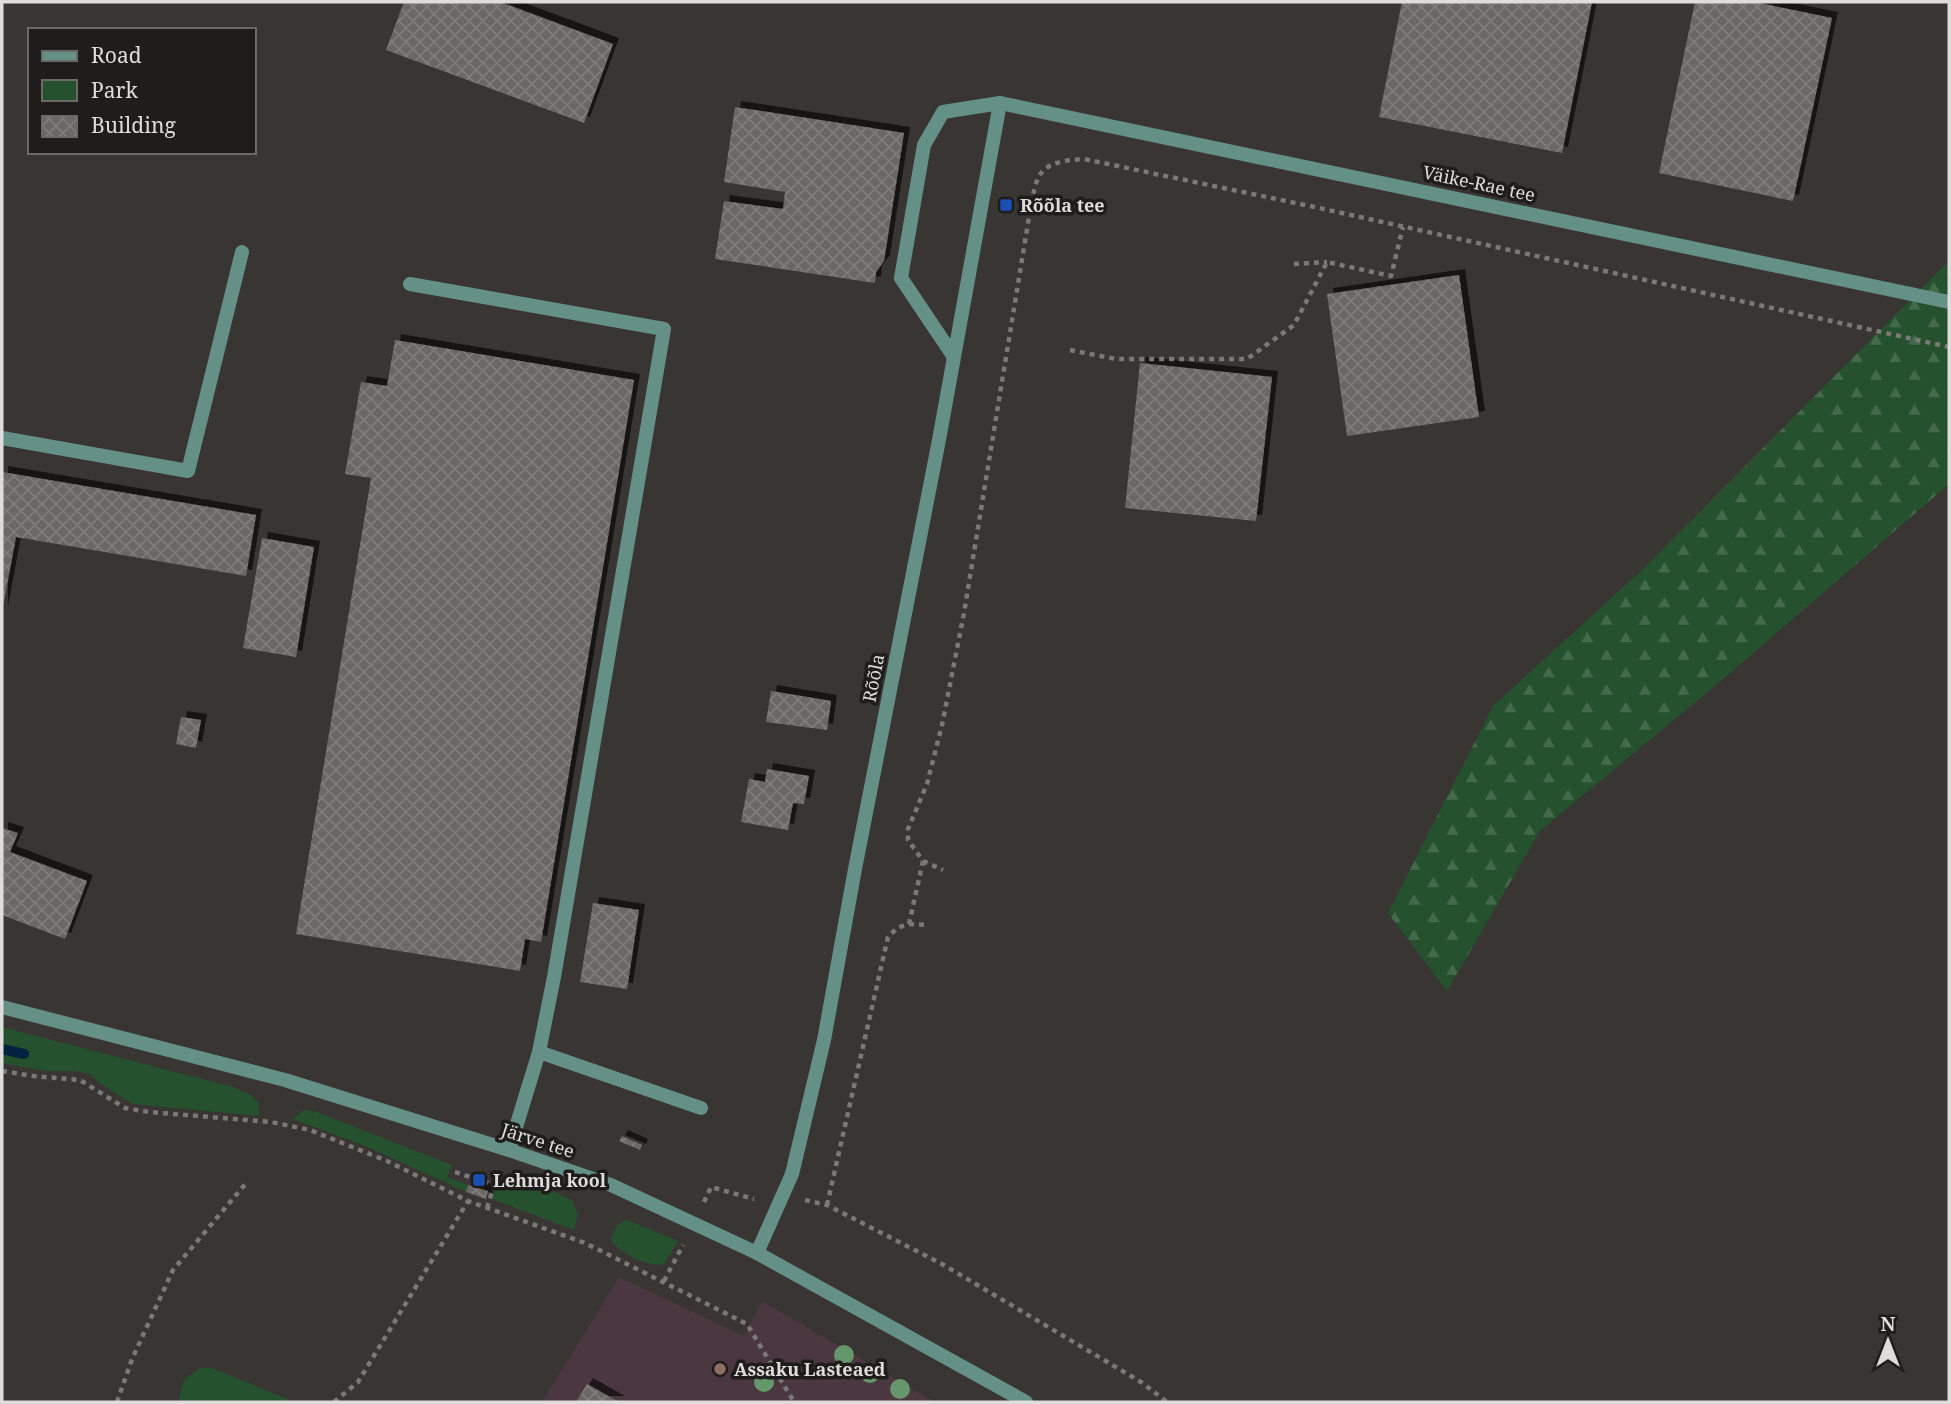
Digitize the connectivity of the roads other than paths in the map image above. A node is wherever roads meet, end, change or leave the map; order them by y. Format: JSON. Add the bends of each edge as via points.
{"nodes":[{"id":1,"x":1000,"y":103,"type":"junction"},
{"id":2,"x":242,"y":252,"type":"dead end"},
{"id":3,"x":410,"y":284,"type":"dead end"},
{"id":4,"x":1949,"y":302,"type":"edge"},
{"id":5,"x":954,"y":357,"type":"junction"},
{"id":6,"x":2,"y":438,"type":"edge"},
{"id":7,"x":2,"y":1007,"type":"edge"},
{"id":8,"x":539,"y":1052,"type":"junction"},
{"id":9,"x":701,"y":1108,"type":"dead end"},
{"id":10,"x":509,"y":1150,"type":"junction"},
{"id":11,"x":757,"y":1253,"type":"junction"},
{"id":12,"x":1026,"y":1402,"type":"edge"}],
"edges":[{"from":1,"to":4,"type":"street","name":"Väike-Rae tee"},
{"from":1,"to":5,"type":"street","name":"Rõõla"},
{"from":1,"to":5,"type":"street","via":[[943,112],[924,145],[901,278]]},
{"from":2,"to":6,"type":"street","via":[[188,471]]},
{"from":3,"to":8,"type":"street","via":[[664,329]]},
{"from":5,"to":11,"type":"street","name":"Rõõla","via":[[824,1040],[792,1174]]},
{"from":7,"to":10,"type":"street","name":"Järve tee","via":[[285,1080]]},
{"from":8,"to":9,"type":"street"},
{"from":8,"to":10,"type":"street"},
{"from":10,"to":11,"type":"street","name":"Järve tee","via":[[611,1185]]},
{"from":11,"to":12,"type":"street","name":"Järve tee"}]}
